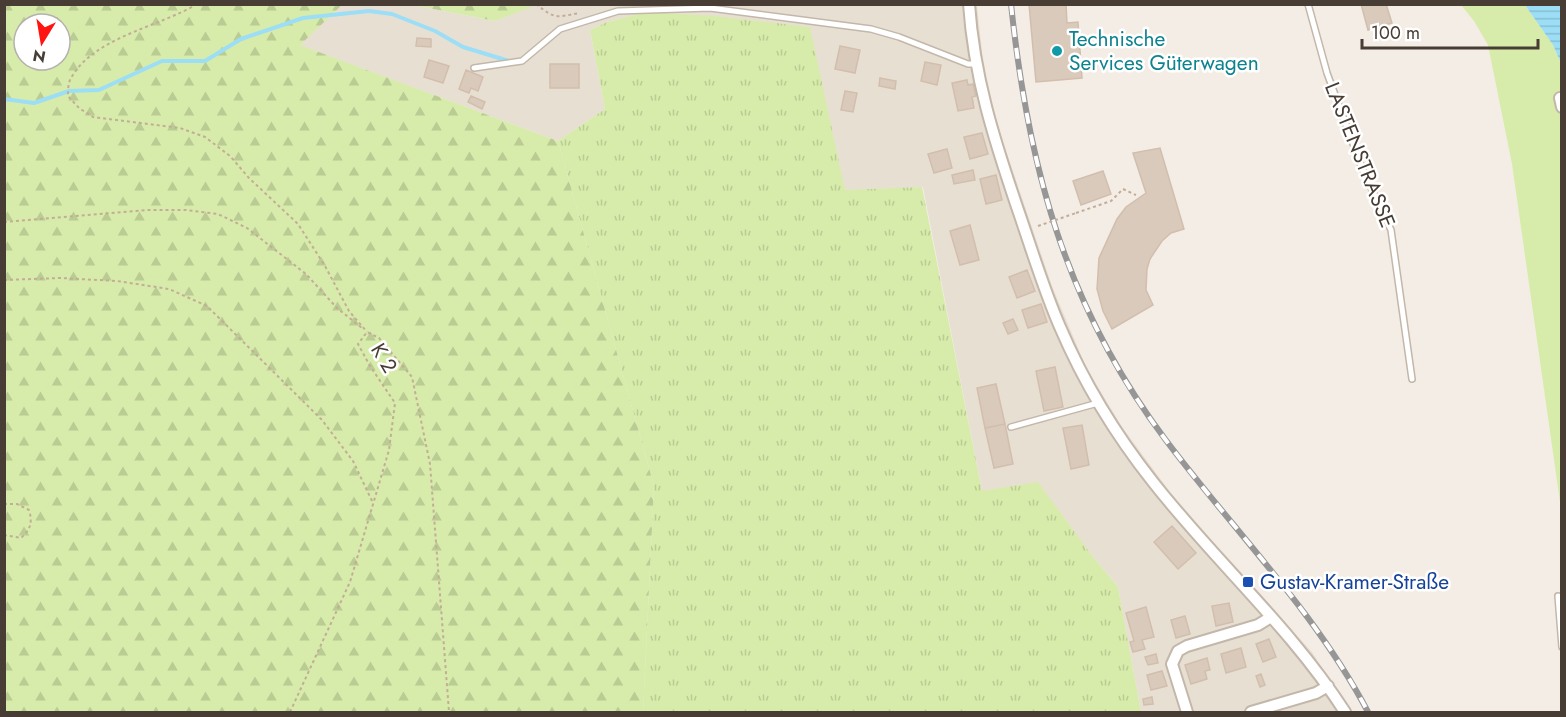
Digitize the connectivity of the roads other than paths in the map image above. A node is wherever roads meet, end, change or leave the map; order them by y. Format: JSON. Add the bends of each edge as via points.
{"nodes":[{"id":1,"x":969,"y":4,"type":"edge"},
{"id":2,"x":1308,"y":4,"type":"edge"},
{"id":3,"x":975,"y":64,"type":"junction"},
{"id":4,"x":474,"y":68,"type":"dead end"},
{"id":5,"x":1412,"y":378,"type":"dead end"},
{"id":6,"x":1098,"y":403,"type":"junction"},
{"id":7,"x":1011,"y":428,"type":"dead end"},
{"id":8,"x":1558,"y":596,"type":"dead end"},
{"id":9,"x":1271,"y":617,"type":"junction"},
{"id":10,"x":1562,"y":647,"type":"edge"},
{"id":11,"x":1328,"y":686,"type":"junction"},
{"id":12,"x":1187,"y":712,"type":"edge"},
{"id":13,"x":1251,"y":712,"type":"edge"},
{"id":14,"x":1344,"y":712,"type":"edge"}],
"edges":[{"from":1,"to":3,"type":"street"},
{"from":2,"to":5,"type":"lane","name":"LASTENSTRASSE","via":[[1362,168],[1391,230]]},
{"from":3,"to":4,"type":"lane","via":[[870,29],[710,8],[618,11],[560,29],[522,61]]},
{"from":3,"to":6,"type":"street","via":[[996,146],[1046,292]]},
{"from":6,"to":7,"type":"lane"},
{"from":6,"to":9,"type":"street","via":[[1154,484]]},
{"from":8,"to":10,"type":"lane"},
{"from":9,"to":11,"type":"street"},
{"from":9,"to":12,"type":"street","via":[[1258,625],[1178,651],[1172,664]]},
{"from":11,"to":13,"type":"street"},
{"from":11,"to":14,"type":"street"}]}
